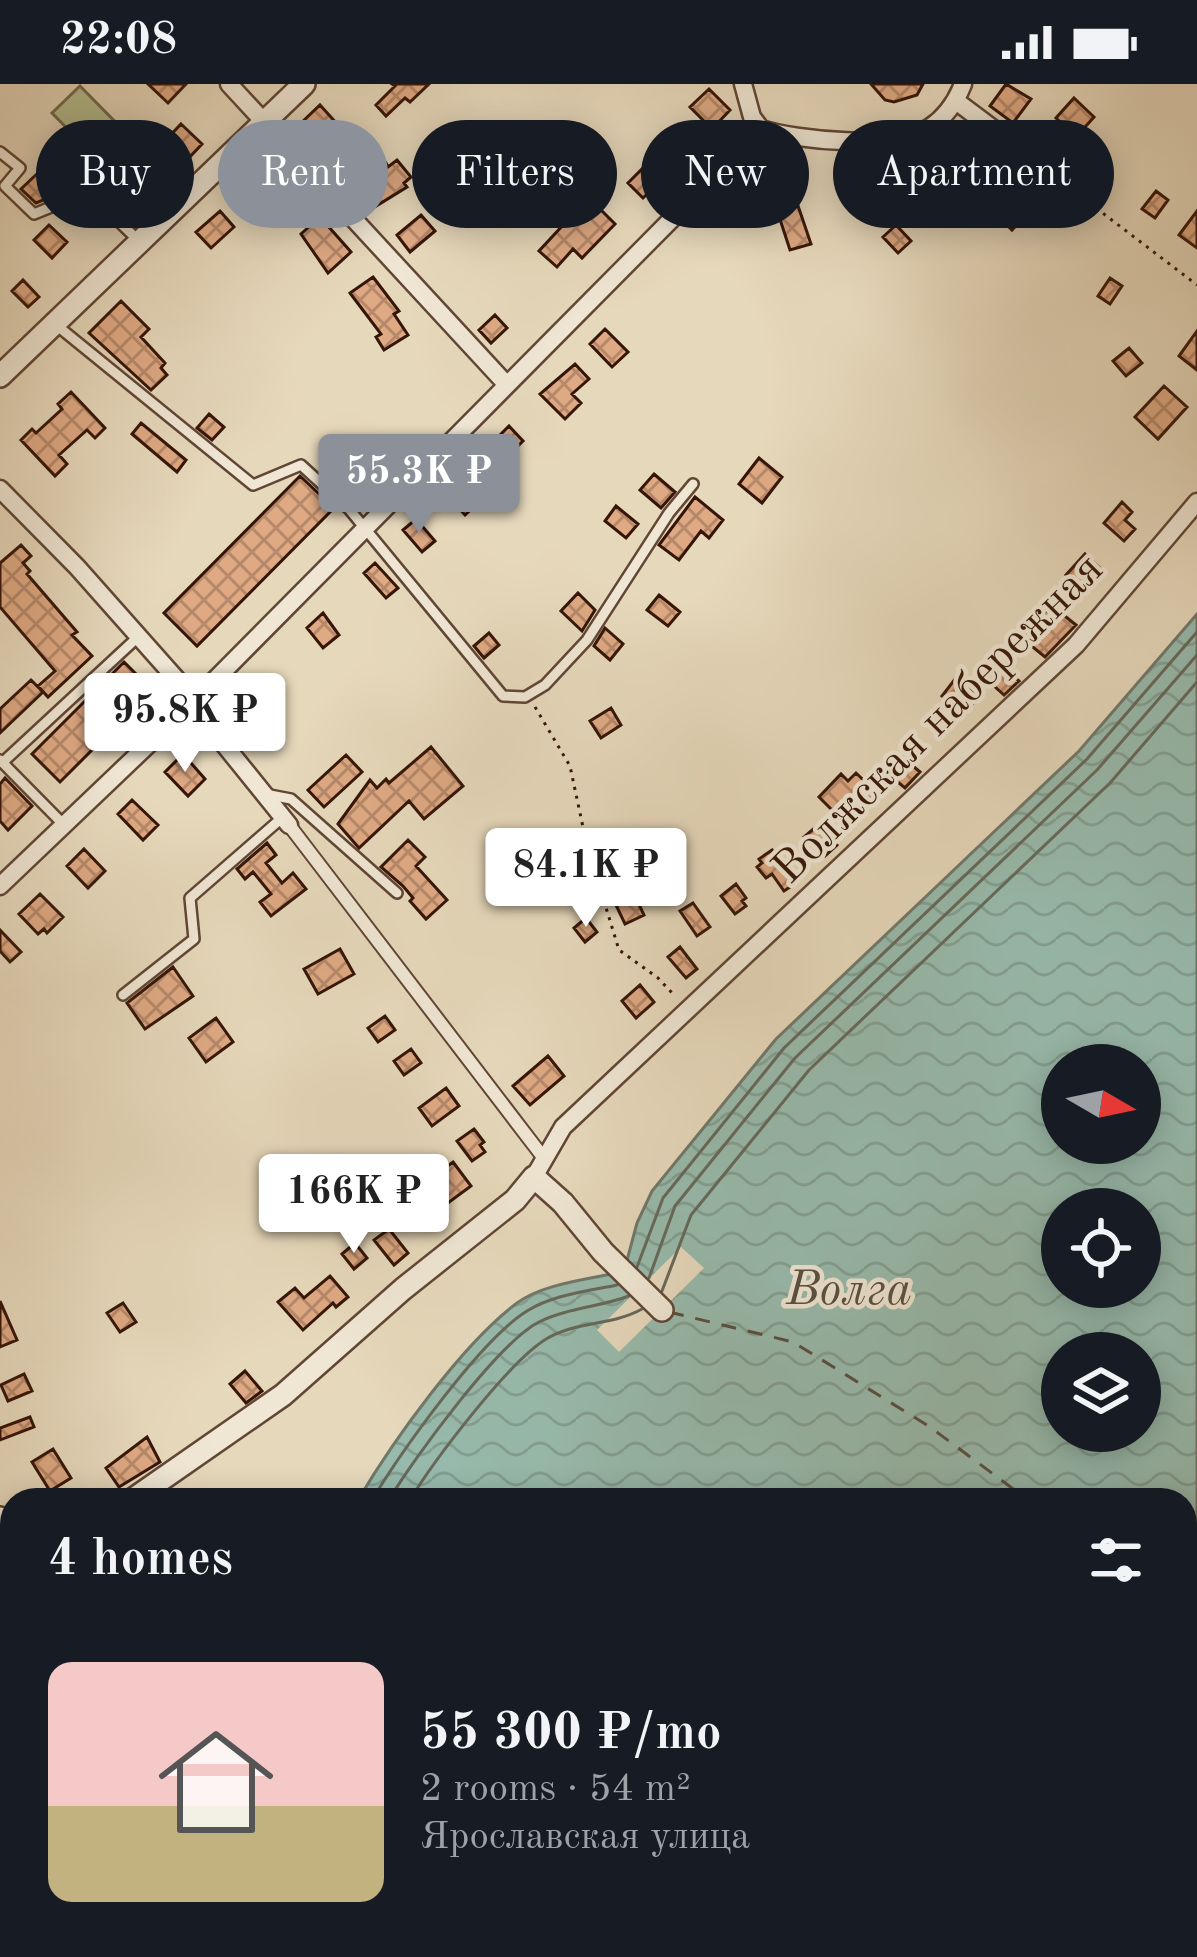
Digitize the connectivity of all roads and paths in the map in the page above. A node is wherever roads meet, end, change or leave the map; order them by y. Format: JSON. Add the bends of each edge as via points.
{"nodes":[{"id":1,"x":229,"y":84,"type":"edge"},
{"id":2,"x":304,"y":84,"type":"edge"},
{"id":3,"x":743,"y":84,"type":"edge"},
{"id":4,"x":960,"y":93,"type":"edge"},
{"id":5,"x":266,"y":120,"type":"edge"},
{"id":6,"x":268,"y":120,"type":"edge"},
{"id":7,"x":754,"y":120,"type":"edge"},
{"id":8,"x":985,"y":120,"type":"edge"},
{"id":9,"x":809,"y":137,"type":"edge"},
{"id":10,"x":0,"y":152,"type":"edge"},
{"id":11,"x":218,"y":168,"type":"edge"},
{"id":12,"x":1114,"y":221,"type":"edge"},
{"id":13,"x":364,"y":228,"type":"edge"},
{"id":14,"x":663,"y":228,"type":"edge"},
{"id":15,"x":140,"y":242,"type":"junction"},
{"id":16,"x":1197,"y":285,"type":"edge"},
{"id":17,"x":55,"y":324,"type":"junction"},
{"id":18,"x":0,"y":376,"type":"edge"},
{"id":19,"x":507,"y":385,"type":"junction"},
{"id":20,"x":693,"y":484,"type":"dead end"},
{"id":21,"x":0,"y":489,"type":"edge"},
{"id":22,"x":1197,"y":502,"type":"edge"},
{"id":23,"x":366,"y":528,"type":"junction"},
{"id":24,"x":139,"y":636,"type":"junction"},
{"id":25,"x":528,"y":695,"type":"junction"},
{"id":26,"x":195,"y":700,"type":"junction"},
{"id":27,"x":1,"y":761,"type":"edge"},
{"id":28,"x":265,"y":794,"type":"junction"},
{"id":29,"x":286,"y":821,"type":"junction"},
{"id":30,"x":64,"y":825,"type":"junction"},
{"id":31,"x":0,"y":886,"type":"edge"},
{"id":32,"x":397,"y":893,"type":"dead end"},
{"id":33,"x":123,"y":994,"type":"dead end"},
{"id":34,"x":689,"y":1012,"type":"junction"},
{"id":35,"x":538,"y":1167,"type":"junction"},
{"id":36,"x":662,"y":1310,"type":"dead end"},
{"id":37,"x":148,"y":1488,"type":"edge"}],
"edges":[{"from":1,"to":5,"type":"street"},
{"from":2,"to":6,"type":"street"},
{"from":3,"to":7,"type":"street"},
{"from":4,"to":8,"type":"street"},
{"from":4,"to":9,"type":"street","via":[[926,130],[898,138]]},
{"from":10,"to":15,"type":"lane","via":[[20,168],[5,186],[34,214],[88,192]]},
{"from":11,"to":15,"type":"street"},
{"from":12,"to":16,"type":"path"},
{"from":13,"to":19,"type":"street"},
{"from":14,"to":19,"type":"street"},
{"from":15,"to":17,"type":"street"},
{"from":17,"to":18,"type":"street"},
{"from":17,"to":23,"type":"lane","via":[[253,485],[301,465]]},
{"from":19,"to":23,"type":"street"},
{"from":20,"to":25,"type":"lane","via":[[587,640]]},
{"from":21,"to":24,"type":"street"},
{"from":22,"to":34,"type":"street","name":"Волжская набережная","via":[[1076,645]]},
{"from":23,"to":25,"type":"lane","via":[[489,683],[502,695]]},
{"from":23,"to":26,"type":"street"},
{"from":24,"to":26,"type":"street"},
{"from":24,"to":27,"type":"lane"},
{"from":25,"to":34,"type":"path","via":[[570,766],[619,950]]},
{"from":26,"to":28,"type":"street"},
{"from":26,"to":30,"type":"street"},
{"from":27,"to":30,"type":"lane"},
{"from":28,"to":29,"type":"street"},
{"from":28,"to":32,"type":"lane","via":[[292,799]]},
{"from":29,"to":33,"type":"lane","via":[[190,898],[194,939]]},
{"from":29,"to":35,"type":"street","via":[[525,1135]]},
{"from":30,"to":31,"type":"street"},
{"from":34,"to":35,"type":"street","name":"Волжская набережная","via":[[563,1127]]},
{"from":35,"to":36,"type":"street"},
{"from":35,"to":37,"type":"street","name":"Волжская набережная","via":[[515,1200],[283,1395]]}]}
